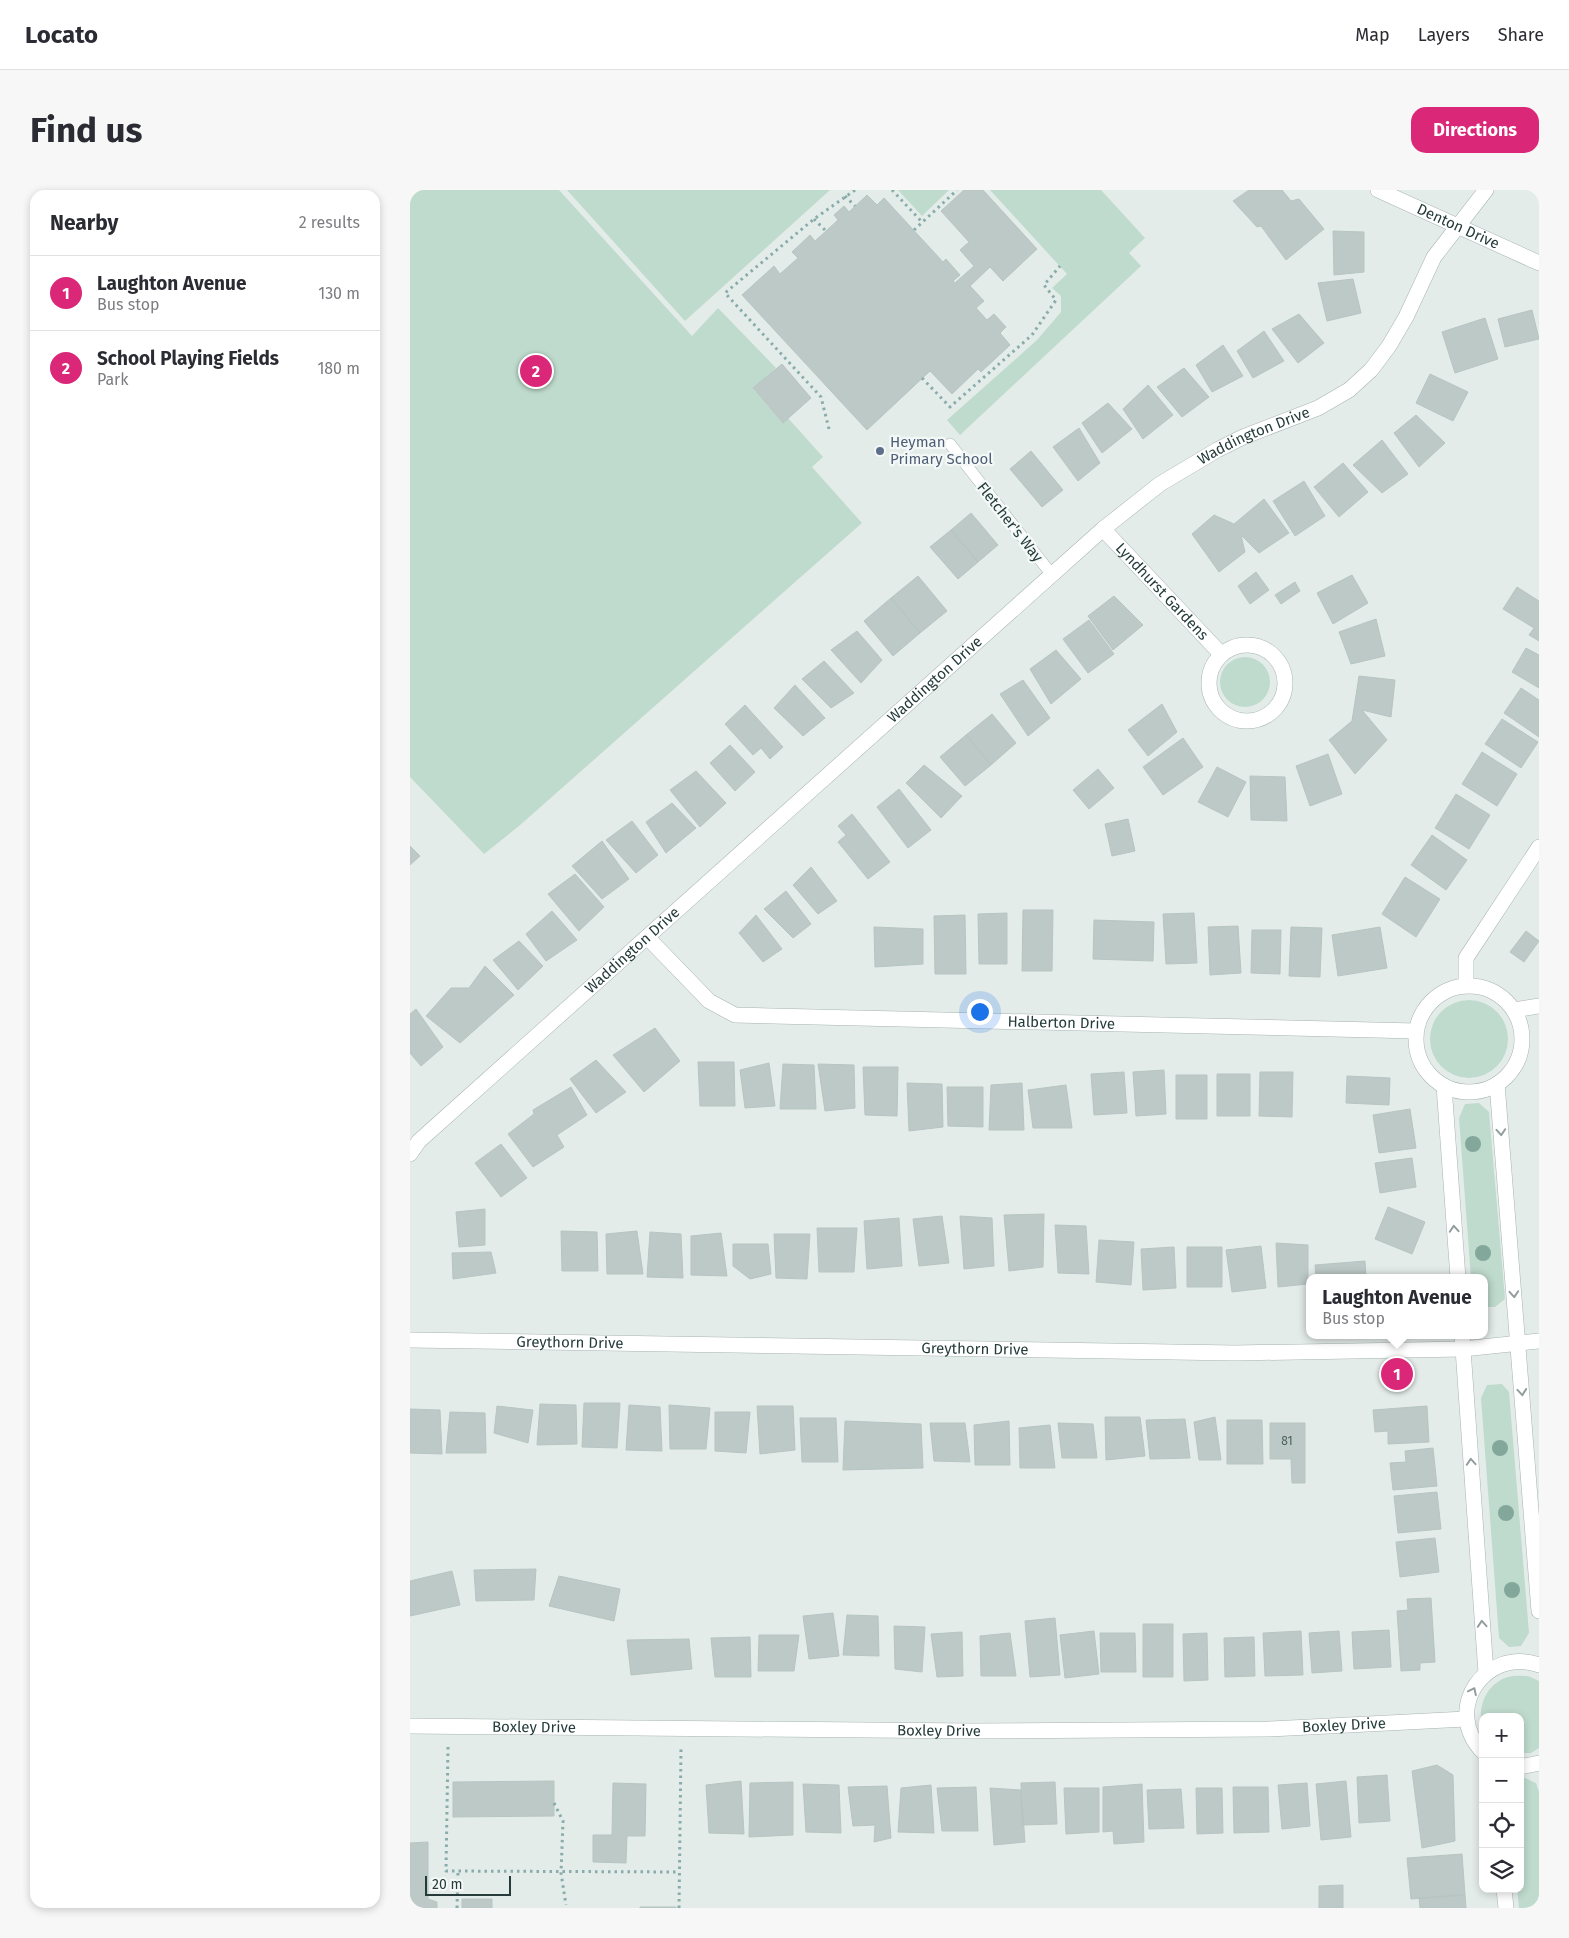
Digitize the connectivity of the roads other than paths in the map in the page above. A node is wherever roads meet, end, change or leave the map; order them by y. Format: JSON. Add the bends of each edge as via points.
{"nodes":[{"id":1,"x":1378,"y":190,"type":"edge"},
{"id":2,"x":1486,"y":190,"type":"edge"},
{"id":3,"x":1458,"y":227,"type":"junction"},
{"id":4,"x":1539,"y":263,"type":"edge"},
{"id":5,"x":950,"y":444,"type":"dead end"},
{"id":6,"x":1103,"y":529,"type":"junction"},
{"id":7,"x":1052,"y":575,"type":"junction"},
{"id":8,"x":1221,"y":654,"type":"junction"},
{"id":9,"x":1539,"y":847,"type":"edge"},
{"id":10,"x":647,"y":937,"type":"junction"},
{"id":11,"x":1466,"y":985,"type":"junction"},
{"id":12,"x":1539,"y":1006,"type":"edge"},
{"id":13,"x":1514,"y":1010,"type":"junction"},
{"id":14,"x":1416,"y":1031,"type":"junction"},
{"id":15,"x":1497,"y":1084,"type":"junction"},
{"id":16,"x":1444,"y":1086,"type":"junction"},
{"id":17,"x":410,"y":1154,"type":"edge"},
{"id":18,"x":1458,"y":1274,"type":"edge"},
{"id":19,"x":410,"y":1340,"type":"edge"},
{"id":20,"x":1539,"y":1341,"type":"edge"},
{"id":21,"x":1462,"y":1342,"type":"edge"},
{"id":22,"x":1518,"y":1344,"type":"junction"},
{"id":23,"x":1539,"y":1611,"type":"edge"},
{"id":24,"x":1539,"y":1665,"type":"edge"},
{"id":25,"x":1486,"y":1673,"type":"junction"},
{"id":26,"x":1466,"y":1719,"type":"junction"},
{"id":27,"x":410,"y":1726,"type":"edge"},
{"id":28,"x":1479,"y":1747,"type":"edge"},
{"id":29,"x":1539,"y":1763,"type":"edge"},
{"id":30,"x":1524,"y":1766,"type":"edge"},
{"id":31,"x":1504,"y":1893,"type":"edge"},
{"id":32,"x":1506,"y":1908,"type":"edge"}],
"edges":[{"from":1,"to":3,"type":"street","name":"Denton Drive"},
{"from":2,"to":3,"type":"street","name":"Waddington Drive"},
{"from":3,"to":4,"type":"street","name":"Denton Drive"},
{"from":3,"to":6,"type":"street","name":"Waddington Drive","via":[[1434,257],[1389,346],[1371,370],[1349,390],[1318,408],[1217,450],[1160,484]]},
{"from":5,"to":7,"type":"lane","name":"Fletcher's Way"},
{"from":6,"to":7,"type":"street","name":"Waddington Drive"},
{"from":6,"to":8,"type":"street","name":"Lyndhurst Gardens"},
{"from":7,"to":10,"type":"street","name":"Waddington Drive"},
{"from":8,"to":8,"type":"street","via":[[1213,664],[1208,691],[1222,713],[1234,720],[1248,722],[1272,712],[1281,702],[1285,689],[1280,663],[1259,646],[1246,644]]},
{"from":9,"to":11,"type":"street","via":[[1466,958]]},
{"from":10,"to":14,"type":"street","name":"Halberton Drive","via":[[709,1002],[735,1015]]},
{"from":10,"to":17,"type":"street","name":"Waddington Drive","via":[[419,1141]]},
{"from":11,"to":13,"type":"street","via":[[1485,988]]},
{"from":11,"to":14,"type":"street","via":[[1449,989],[1433,999],[1421,1014]]},
{"from":12,"to":13,"type":"street"},
{"from":13,"to":15,"type":"street","via":[[1522,1042],[1510,1073]]},
{"from":14,"to":16,"type":"street","via":[[1416,1048],[1421,1063],[1431,1077]]},
{"from":15,"to":16,"type":"street","via":[[1471,1092]]},
{"from":15,"to":22,"type":"street","one_way":true},
{"from":18,"to":16,"type":"street","one_way":true},
{"from":19,"to":21,"type":"street","name":"Greythorn Drive","via":[[1236,1353]]},
{"from":20,"to":22,"type":"street","name":"Greythorn Drive"},
{"from":21,"to":22,"type":"street","name":"Greythorn Drive"},
{"from":25,"to":21,"type":"street","one_way":true},
{"from":22,"to":23,"type":"street","one_way":true},
{"from":24,"to":25,"type":"street","via":[[1514,1661]]},
{"from":26,"to":25,"type":"street","one_way":true,"via":[[1474,1686]]},
{"from":26,"to":27,"type":"street","name":"Boxley Drive","via":[[1259,1729],[964,1731]]},
{"from":26,"to":28,"type":"street","via":[[1471,1736]]},
{"from":29,"to":30,"type":"street"},
{"from":31,"to":32,"type":"street"}]}
